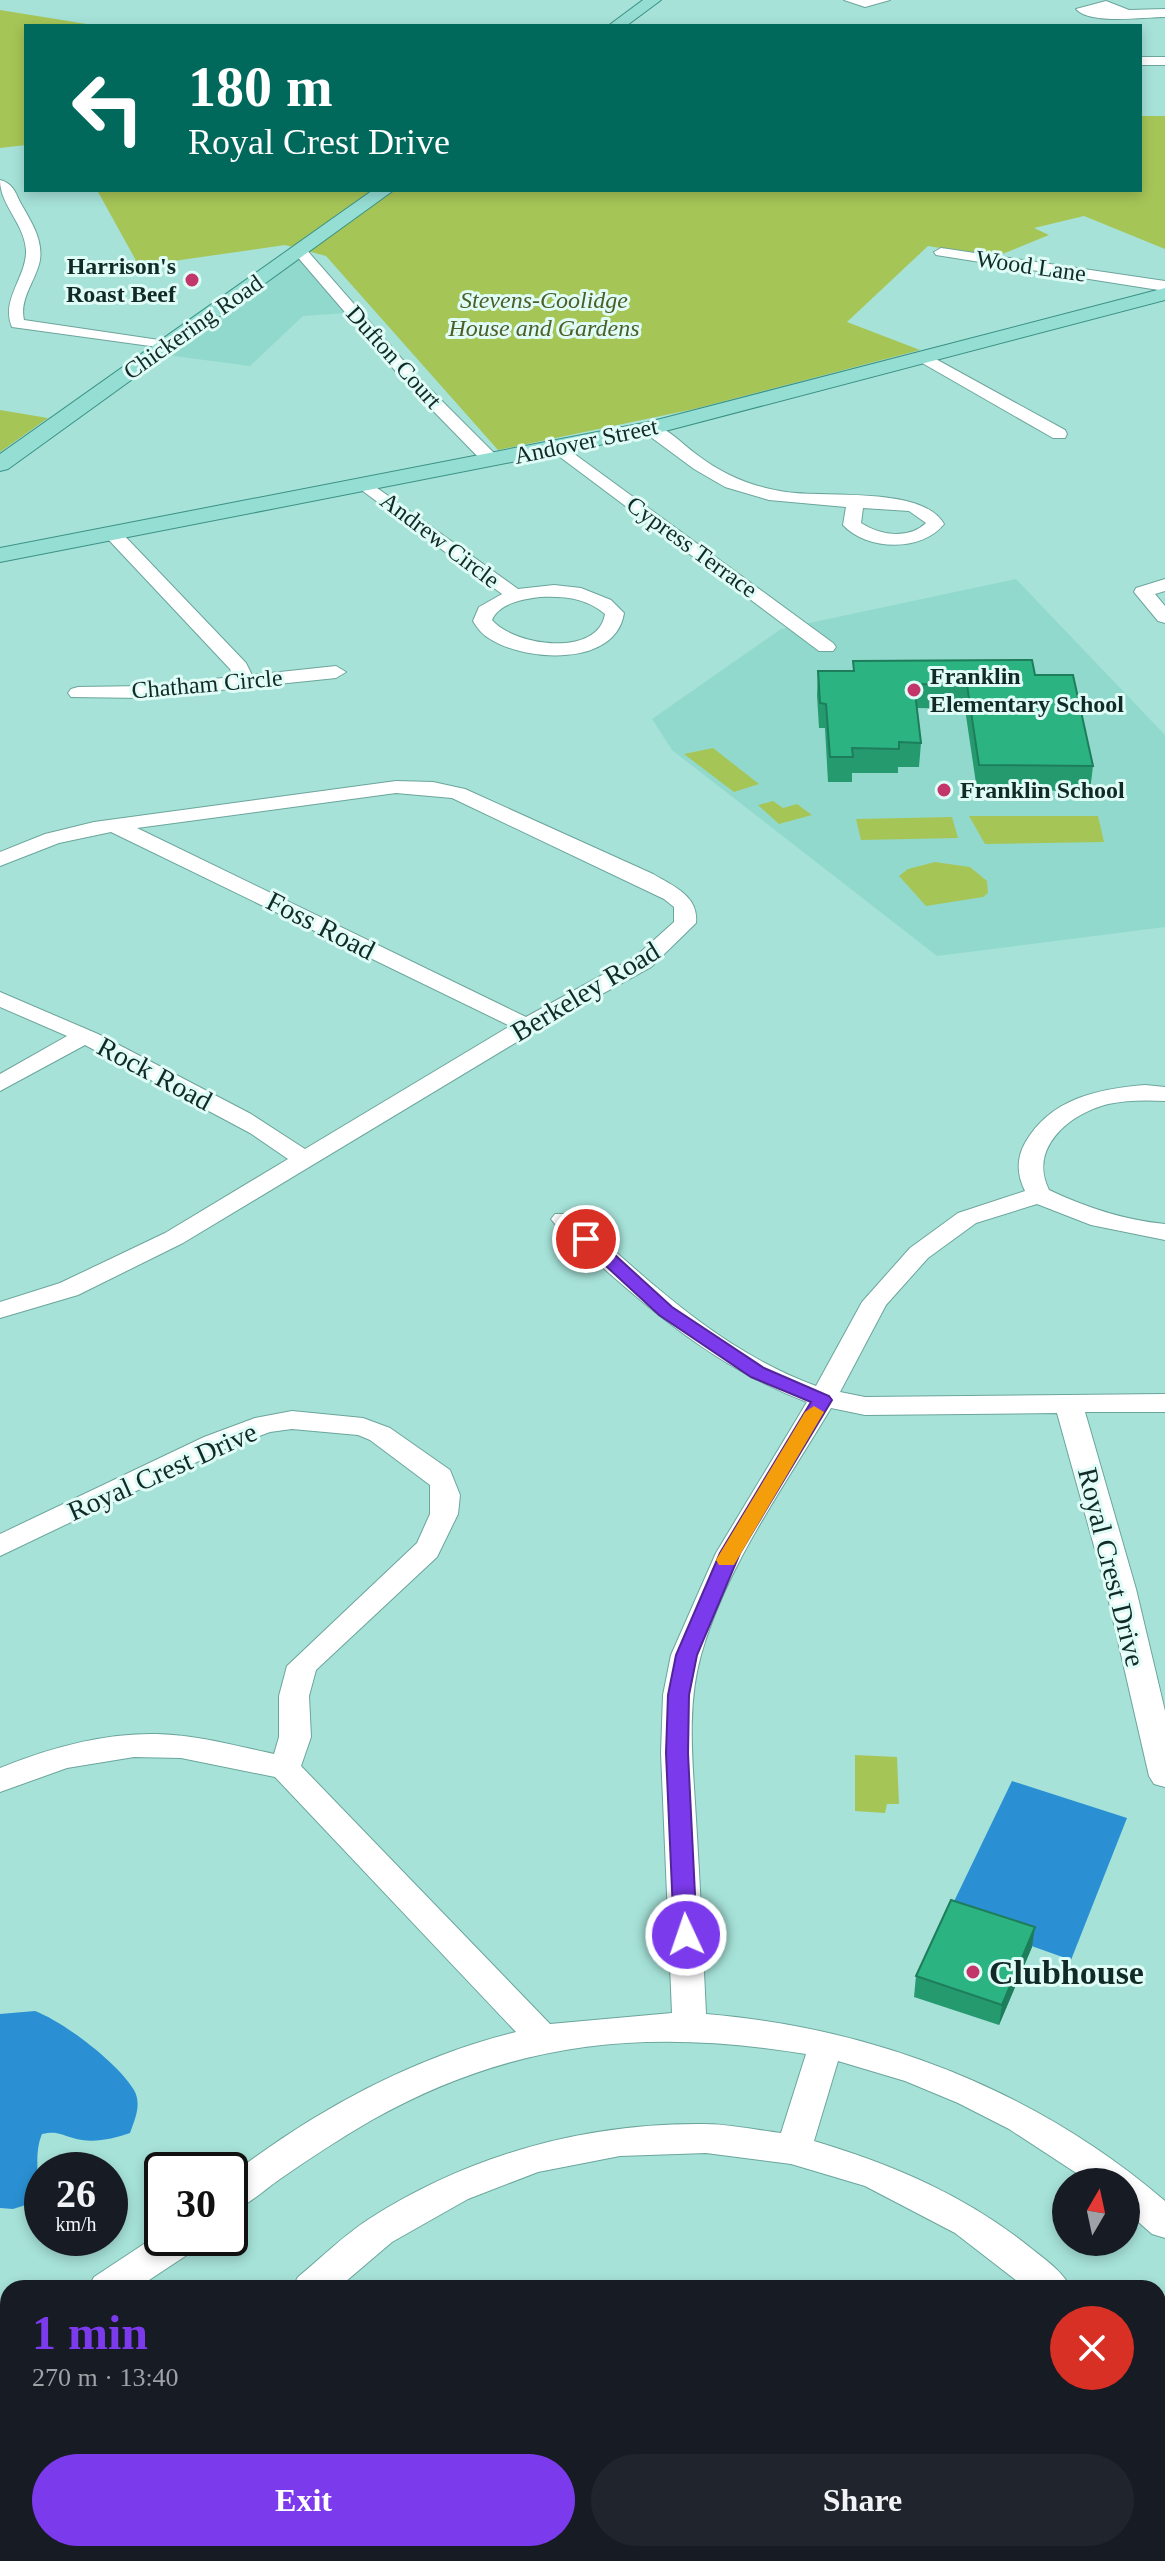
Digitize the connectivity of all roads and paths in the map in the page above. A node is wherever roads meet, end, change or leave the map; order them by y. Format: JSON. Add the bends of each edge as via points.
{"nodes":[{"id":1,"x":653,"y":0,"type":"edge"},
{"id":2,"x":850,"y":0,"type":"edge"},
{"id":3,"x":884,"y":0,"type":"edge"},
{"id":4,"x":1165,"y":13,"type":"edge"},
{"id":5,"x":1127,"y":14,"type":"dead end"},
{"id":6,"x":619,"y":24,"type":"edge"},
{"id":7,"x":1142,"y":61,"type":"edge"},
{"id":8,"x":1165,"y":61,"type":"edge"},
{"id":9,"x":20,"y":178,"type":"dead end"},
{"id":10,"x":0,"y":183,"type":"edge"},
{"id":11,"x":382,"y":192,"type":"edge"},
{"id":12,"x":300,"y":251,"type":"junction"},
{"id":13,"x":941,"y":252,"type":"dead end"},
{"id":14,"x":1160,"y":293,"type":"edge"},
{"id":15,"x":17,"y":324,"type":"junction"},
{"id":16,"x":0,"y":330,"type":"edge"},
{"id":17,"x":166,"y":346,"type":"junction"},
{"id":18,"x":923,"y":357,"type":"junction"},
{"id":19,"x":650,"y":428,"type":"junction"},
{"id":20,"x":1059,"y":434,"type":"dead end"},
{"id":21,"x":558,"y":447,"type":"junction"},
{"id":22,"x":491,"y":460,"type":"junction"},
{"id":23,"x":0,"y":464,"type":"edge"},
{"id":24,"x":366,"y":485,"type":"junction"},
{"id":25,"x":855,"y":501,"type":"dead end"},
{"id":26,"x":112,"y":533,"type":"junction"},
{"id":27,"x":0,"y":555,"type":"edge"},
{"id":28,"x":1165,"y":585,"type":"edge"},
{"id":29,"x":514,"y":595,"type":"junction"},
{"id":30,"x":1165,"y":617,"type":"edge"},
{"id":31,"x":826,"y":647,"type":"dead end"},
{"id":32,"x":336,"y":672,"type":"dead end"},
{"id":33,"x":244,"y":681,"type":"junction"},
{"id":34,"x":78,"y":693,"type":"dead end"},
{"id":35,"x":114,"y":825,"type":"junction"},
{"id":36,"x":0,"y":860,"type":"edge"},
{"id":37,"x":0,"y":999,"type":"edge"},
{"id":38,"x":527,"y":1026,"type":"junction"},
{"id":39,"x":84,"y":1036,"type":"junction"},
{"id":40,"x":0,"y":1084,"type":"edge"},
{"id":41,"x":1165,"y":1094,"type":"edge"},
{"id":42,"x":303,"y":1159,"type":"junction"},
{"id":43,"x":1039,"y":1195,"type":"junction"},
{"id":44,"x":564,"y":1219,"type":"dead end"},
{"id":45,"x":1165,"y":1232,"type":"edge"},
{"id":46,"x":0,"y":1310,"type":"edge"},
{"id":47,"x":822,"y":1400,"type":"junction"},
{"id":48,"x":1165,"y":1403,"type":"edge"},
{"id":49,"x":1069,"y":1405,"type":"junction"},
{"id":50,"x":0,"y":1546,"type":"edge"},
{"id":51,"x":285,"y":1768,"type":"junction"},
{"id":52,"x":1165,"y":1776,"type":"edge"},
{"id":53,"x":0,"y":1781,"type":"edge"},
{"id":54,"x":690,"y":2026,"type":"junction"},
{"id":55,"x":543,"y":2038,"type":"junction"},
{"id":56,"x":826,"y":2045,"type":"junction"},
{"id":57,"x":794,"y":2150,"type":"junction"},
{"id":58,"x":1099,"y":2168,"type":"edge"},
{"id":59,"x":248,"y":2184,"type":"edge"},
{"id":60,"x":1140,"y":2201,"type":"edge"},
{"id":61,"x":1165,"y":2223,"type":"edge"},
{"id":62,"x":156,"y":2256,"type":"edge"},
{"id":63,"x":119,"y":2280,"type":"edge"},
{"id":64,"x":319,"y":2280,"type":"edge"},
{"id":65,"x":1043,"y":2280,"type":"edge"}],
"edges":[{"from":1,"to":6,"type":"main road"},
{"from":2,"to":3,"type":"street"},
{"from":4,"to":5,"type":"street"},
{"from":7,"to":8,"type":"street"},
{"from":9,"to":10,"type":"street"},
{"from":10,"to":15,"type":"street","via":[[8,188],[32,239],[32,266],[16,306]]},
{"from":11,"to":12,"type":"main road","name":"Chickering Road"},
{"from":12,"to":17,"type":"main road","name":"Chickering Road"},
{"from":12,"to":22,"type":"street","name":"Dufton Court","via":[[410,378]]},
{"from":13,"to":14,"type":"street","name":"Wood Lane","via":[[1121,279]]},
{"from":14,"to":18,"type":"main road","name":"Andover Street"},
{"from":15,"to":16,"type":"street"},
{"from":15,"to":17,"type":"street"},
{"from":17,"to":23,"type":"main road","name":"Chickering Road"},
{"from":18,"to":19,"type":"main road","name":"Andover Street"},
{"from":18,"to":20,"type":"street"},
{"from":19,"to":21,"type":"main road","name":"Andover Street"},
{"from":19,"to":25,"type":"street","via":[[733,484],[772,494]]},
{"from":21,"to":22,"type":"main road","name":"Andover Street"},
{"from":21,"to":31,"type":"street","name":"Cypress Terrace"},
{"from":22,"to":24,"type":"main road","name":"Andover Street"},
{"from":24,"to":26,"type":"main road","name":"Andover Street"},
{"from":24,"to":29,"type":"street","name":"Andrew Circle"},
{"from":26,"to":27,"type":"main road","name":"Andover Street"},
{"from":26,"to":33,"type":"street","via":[[239,667]]},
{"from":28,"to":30,"type":"street","via":[[1143,592]]},
{"from":29,"to":29,"type":"street","name":"Andrew Circle","via":[[554,591],[593,597],[615,613],[617,622],[612,631],[585,645],[516,645],[498,639],[482,621],[486,611]]},
{"from":32,"to":33,"type":"street","name":"Chatham Circle"},
{"from":33,"to":34,"type":"street","name":"Chatham Circle"},
{"from":35,"to":36,"type":"street","name":"Berkeley Road","via":[[52,838]]},
{"from":35,"to":38,"type":"street","name":"Foss Road"},
{"from":35,"to":38,"type":"street","name":"Berkeley Road","via":[[349,792],[444,789],[603,857],[684,905],[685,923],[656,952]]},
{"from":37,"to":39,"type":"street","name":"Rock Road"},
{"from":38,"to":42,"type":"street","name":"Berkeley Road"},
{"from":39,"to":40,"type":"street"},
{"from":39,"to":42,"type":"street","name":"Rock Road","via":[[271,1136]]},
{"from":41,"to":43,"type":"street","via":[[1100,1099],[1055,1119],[1037,1141],[1030,1173]]},
{"from":42,"to":46,"type":"street","name":"Berkeley Road","via":[[174,1238],[104,1273]]},
{"from":43,"to":45,"type":"street","via":[[1087,1218]]},
{"from":43,"to":47,"type":"street","via":[[967,1218],[919,1253],[875,1302]]},
{"from":44,"to":47,"type":"street","via":[[666,1311],[758,1373]]},
{"from":47,"to":49,"type":"street","via":[[865,1406]]},
{"from":47,"to":54,"type":"street","via":[[730,1553],[686,1655],[678,1695],[677,1753]]},
{"from":48,"to":49,"type":"street"},
{"from":49,"to":52,"type":"street","name":"Royal Crest Drive","via":[[1121,1589]]},
{"from":50,"to":51,"type":"street","name":"Royal Crest Drive","via":[[214,1443],[265,1424],[292,1420],[363,1427],[440,1476],[446,1486],[445,1509],[427,1550],[302,1666],[294,1696],[295,1737]]},
{"from":51,"to":53,"type":"street","via":[[179,1747],[122,1747],[60,1756]]},
{"from":51,"to":55,"type":"street"},
{"from":54,"to":55,"type":"street"},
{"from":54,"to":56,"type":"street"},
{"from":55,"to":59,"type":"street","via":[[479,2056],[381,2097]]},
{"from":56,"to":57,"type":"street"},
{"from":56,"to":58,"type":"street","via":[[981,2096],[1054,2136]]},
{"from":57,"to":64,"type":"street","via":[[739,2141],[657,2138],[575,2147],[523,2160],[412,2208]]},
{"from":57,"to":65,"type":"street","via":[[904,2187],[955,2214]]},
{"from":60,"to":61,"type":"street"},
{"from":62,"to":63,"type":"street"}]}
